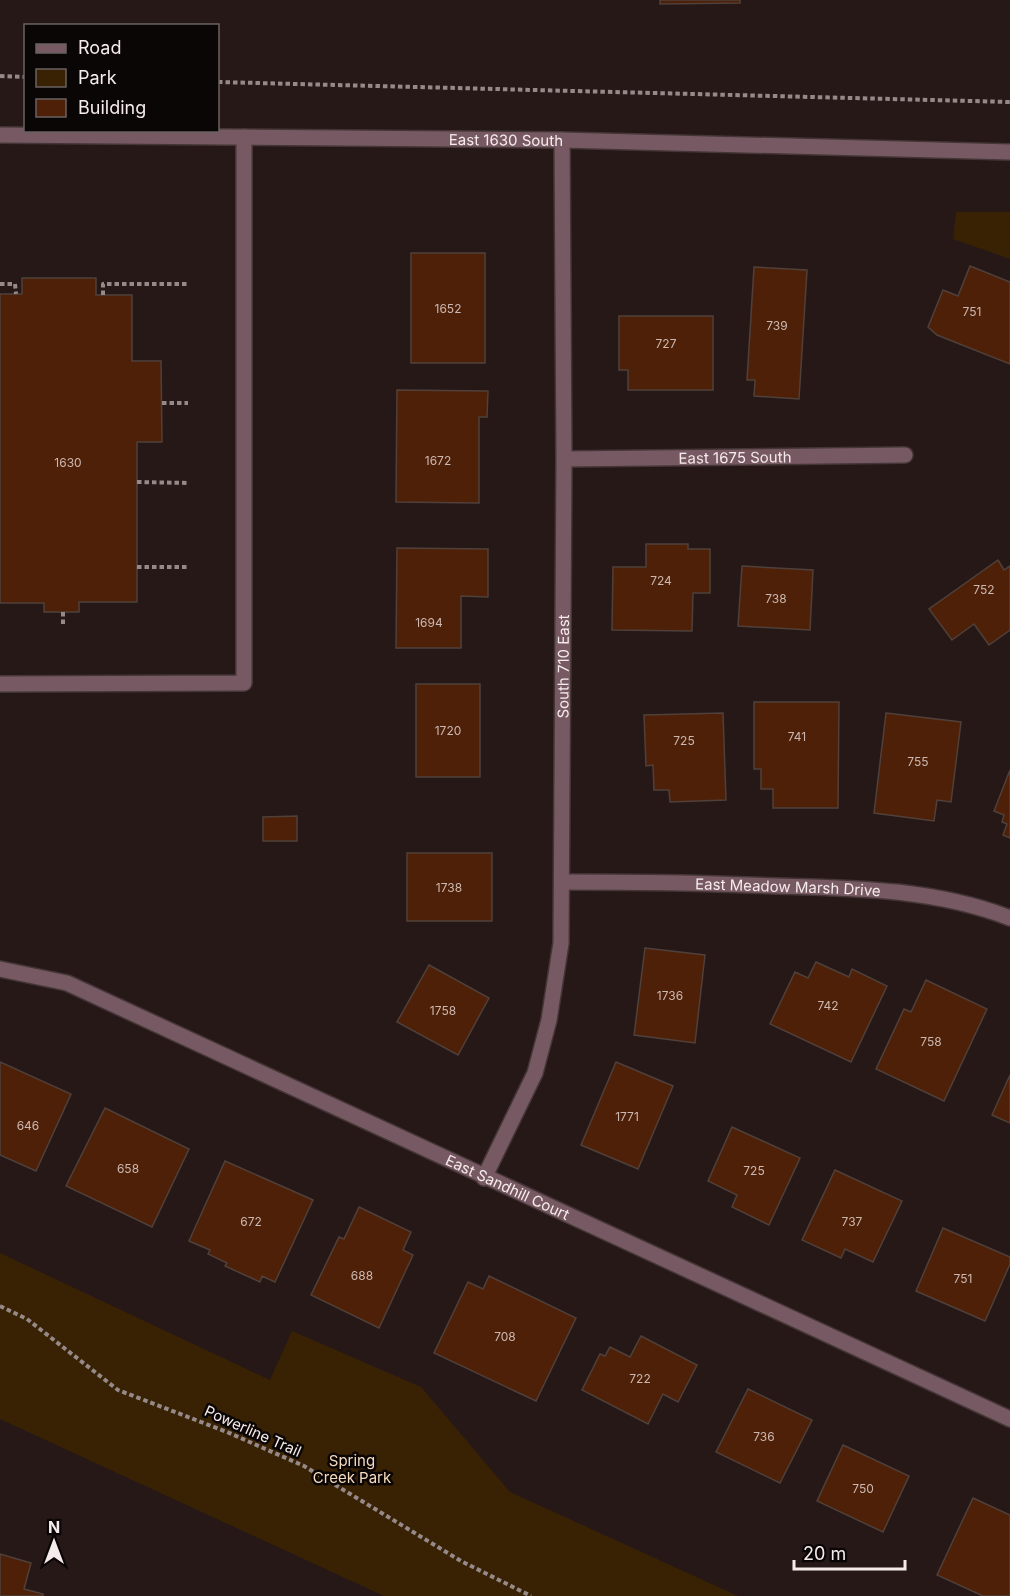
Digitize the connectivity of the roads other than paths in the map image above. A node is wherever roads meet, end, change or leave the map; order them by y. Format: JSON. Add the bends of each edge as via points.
{"nodes":[{"id":1,"x":0,"y":135,"type":"edge"},
{"id":2,"x":244,"y":137,"type":"junction"},
{"id":3,"x":562,"y":141,"type":"junction"},
{"id":4,"x":1010,"y":152,"type":"edge"},
{"id":5,"x":905,"y":455,"type":"dead end"},
{"id":6,"x":564,"y":459,"type":"junction"},
{"id":7,"x":0,"y":684,"type":"edge"},
{"id":8,"x":563,"y":882,"type":"junction"},
{"id":9,"x":1010,"y":918,"type":"edge"},
{"id":10,"x":0,"y":969,"type":"edge"},
{"id":11,"x":484,"y":1178,"type":"junction"},
{"id":12,"x":1010,"y":1419,"type":"edge"}],
"edges":[{"from":1,"to":2,"type":"street","name":"East 1630 South"},
{"from":2,"to":3,"type":"street","name":"East 1630 South"},
{"from":2,"to":7,"type":"street","via":[[244,683]]},
{"from":3,"to":4,"type":"street","name":"East 1630 South"},
{"from":3,"to":6,"type":"street","name":"South 710 East"},
{"from":5,"to":6,"type":"street","name":"East 1675 South"},
{"from":6,"to":8,"type":"street","name":"South 710 East"},
{"from":8,"to":9,"type":"street","name":"East Meadow Marsh Drive","via":[[909,892],[981,907]]},
{"from":8,"to":11,"type":"street","name":"South 710 East","via":[[561,943],[549,1020],[535,1073]]},
{"from":10,"to":11,"type":"street","name":"East Sandhill Court","via":[[67,983]]},
{"from":11,"to":12,"type":"street","name":"East Sandhill Court"}]}
